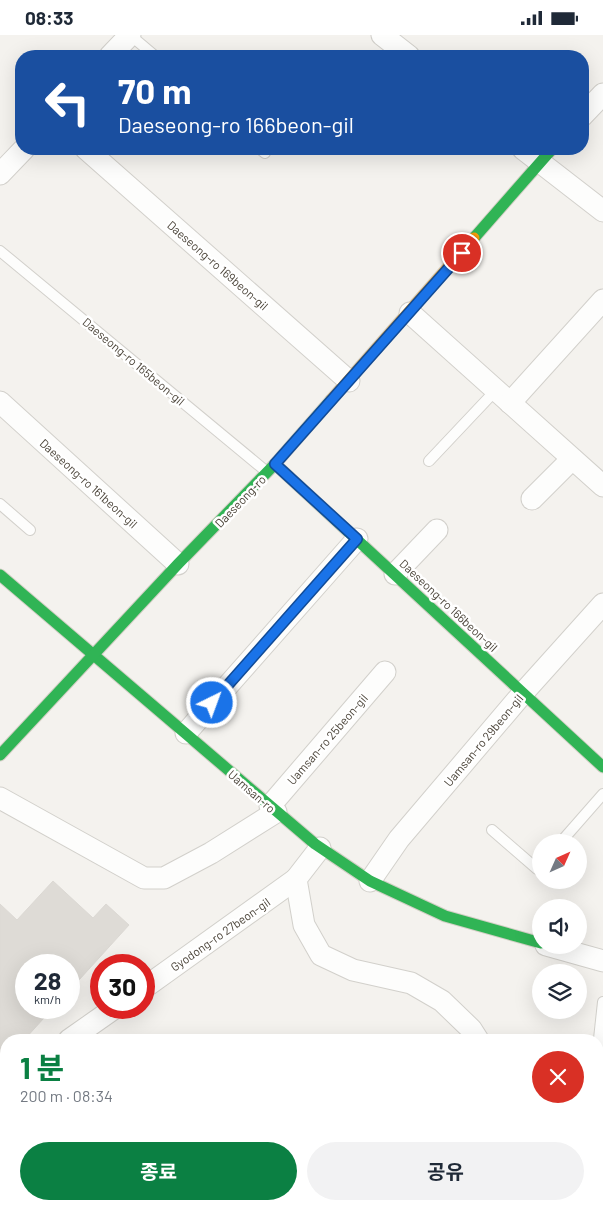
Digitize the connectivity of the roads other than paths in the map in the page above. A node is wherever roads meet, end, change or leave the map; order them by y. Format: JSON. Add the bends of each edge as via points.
{"nodes":[{"id":1,"x":130,"y":35,"type":"edge"},
{"id":2,"x":382,"y":35,"type":"edge"},
{"id":3,"x":116,"y":50,"type":"edge"},
{"id":4,"x":147,"y":50,"type":"edge"},
{"id":5,"x":401,"y":50,"type":"edge"},
{"id":6,"x":603,"y":94,"type":"edge"},
{"id":7,"x":589,"y":109,"type":"edge"},
{"id":8,"x":18,"y":155,"type":"edge"},
{"id":9,"x":93,"y":155,"type":"edge"},
{"id":10,"x":546,"y":155,"type":"edge"},
{"id":11,"x":0,"y":174,"type":"edge"},
{"id":12,"x":603,"y":211,"type":"edge"},
{"id":13,"x":0,"y":251,"type":"edge"},
{"id":14,"x":603,"y":300,"type":"edge"},
{"id":15,"x":410,"y":313,"type":"junction"},
{"id":16,"x":349,"y":381,"type":"junction"},
{"id":17,"x":503,"y":397,"type":"junction"},
{"id":18,"x":0,"y":402,"type":"edge"},
{"id":19,"x":572,"y":459,"type":"junction"},
{"id":20,"x":429,"y":461,"type":"dead end"},
{"id":21,"x":272,"y":468,"type":"junction"},
{"id":22,"x":603,"y":486,"type":"edge"},
{"id":23,"x":532,"y":499,"type":"dead end"},
{"id":24,"x":0,"y":504,"type":"edge"},
{"id":25,"x":437,"y":530,"type":"dead end"},
{"id":26,"x":30,"y":531,"type":"dead end"},
{"id":27,"x":357,"y":539,"type":"junction"},
{"id":28,"x":178,"y":564,"type":"junction"},
{"id":29,"x":395,"y":574,"type":"junction"},
{"id":30,"x":0,"y":575,"type":"edge"},
{"id":31,"x":603,"y":604,"type":"edge"},
{"id":32,"x":92,"y":655,"type":"junction"},
{"id":33,"x":385,"y":672,"type":"dead end"},
{"id":34,"x":523,"y":693,"type":"junction"},
{"id":35,"x":186,"y":733,"type":"junction"},
{"id":36,"x":0,"y":755,"type":"edge"},
{"id":37,"x":603,"y":767,"type":"edge"},
{"id":38,"x":603,"y":794,"type":"edge"},
{"id":39,"x":0,"y":798,"type":"edge"},
{"id":40,"x":273,"y":809,"type":"junction"},
{"id":41,"x":492,"y":830,"type":"dead end"},
{"id":42,"x":568,"y":834,"type":"edge"},
{"id":43,"x":320,"y":848,"type":"junction"},
{"id":44,"x":532,"y":865,"type":"edge"},
{"id":45,"x":296,"y":879,"type":"junction"},
{"id":46,"x":370,"y":881,"type":"junction"},
{"id":47,"x":532,"y":940,"type":"edge"},
{"id":48,"x":578,"y":954,"type":"edge"},
{"id":49,"x":603,"y":961,"type":"edge"},
{"id":50,"x":155,"y":980,"type":"edge"},
{"id":51,"x":603,"y":1002,"type":"edge"},
{"id":52,"x":99,"y":1019,"type":"edge"},
{"id":53,"x":78,"y":1034,"type":"edge"},
{"id":54,"x":474,"y":1034,"type":"edge"},
{"id":55,"x":600,"y":1034,"type":"edge"}],
"edges":[{"from":1,"to":3,"type":"street"},
{"from":1,"to":4,"type":"lane"},
{"from":2,"to":5,"type":"street"},
{"from":6,"to":7,"type":"street"},
{"from":8,"to":11,"type":"street"},
{"from":9,"to":16,"type":"street","name":"Daeseong-ro 169beon-gil"},
{"from":10,"to":12,"type":"street"},
{"from":10,"to":15,"type":"street","name":"Daeseong-ro"},
{"from":13,"to":21,"type":"lane","name":"Daeseong-ro 165beon-gil"},
{"from":14,"to":17,"type":"street"},
{"from":15,"to":16,"type":"street","name":"Daeseong-ro"},
{"from":15,"to":17,"type":"street"},
{"from":16,"to":21,"type":"street","name":"Daeseong-ro"},
{"from":17,"to":19,"type":"street"},
{"from":17,"to":20,"type":"lane"},
{"from":18,"to":28,"type":"street","name":"Daeseong-ro 161beon-gil"},
{"from":19,"to":22,"type":"street"},
{"from":19,"to":23,"type":"street"},
{"from":21,"to":27,"type":"street","name":"Daeseong-ro 166beon-gil"},
{"from":21,"to":28,"type":"street","name":"Daeseong-ro"},
{"from":24,"to":26,"type":"lane"},
{"from":25,"to":29,"type":"street"},
{"from":27,"to":29,"type":"street","name":"Daeseong-ro 166beon-gil"},
{"from":27,"to":35,"type":"street"},
{"from":28,"to":32,"type":"street","name":"Daeseong-ro"},
{"from":29,"to":34,"type":"street","name":"Daeseong-ro 166beon-gil"},
{"from":30,"to":32,"type":"street","name":"Uamsan-ro"},
{"from":31,"to":34,"type":"street","name":"Uamsan-ro 29beon-gil"},
{"from":32,"to":35,"type":"street","name":"Uamsan-ro"},
{"from":32,"to":36,"type":"street","name":"Daeseong-ro"},
{"from":33,"to":40,"type":"street","name":"Uamsan-ro 25beon-gil"},
{"from":34,"to":37,"type":"street","name":"Daeseong-ro 166beon-gil"},
{"from":34,"to":46,"type":"street","name":"Uamsan-ro 29beon-gil","via":[[399,839]]},
{"from":35,"to":40,"type":"street","name":"Uamsan-ro"},
{"from":38,"to":42,"type":"lane"},
{"from":39,"to":40,"type":"street","via":[[144,878],[164,878],[211,853]]},
{"from":40,"to":43,"type":"street","name":"Uamsan-ro"},
{"from":41,"to":44,"type":"lane"},
{"from":43,"to":45,"type":"street","name":"Gyodong-ro 27beon-gil"},
{"from":43,"to":46,"type":"street","name":"Uamsan-ro"},
{"from":45,"to":50,"type":"street","name":"Gyodong-ro 27beon-gil"},
{"from":45,"to":54,"type":"street","via":[[304,925],[321,955],[353,970],[411,983],[442,1001]]},
{"from":46,"to":47,"type":"street","name":"Uamsan-ro","via":[[445,915]]},
{"from":48,"to":49,"type":"street"},
{"from":51,"to":55,"type":"lane"},
{"from":52,"to":53,"type":"street"}]}
